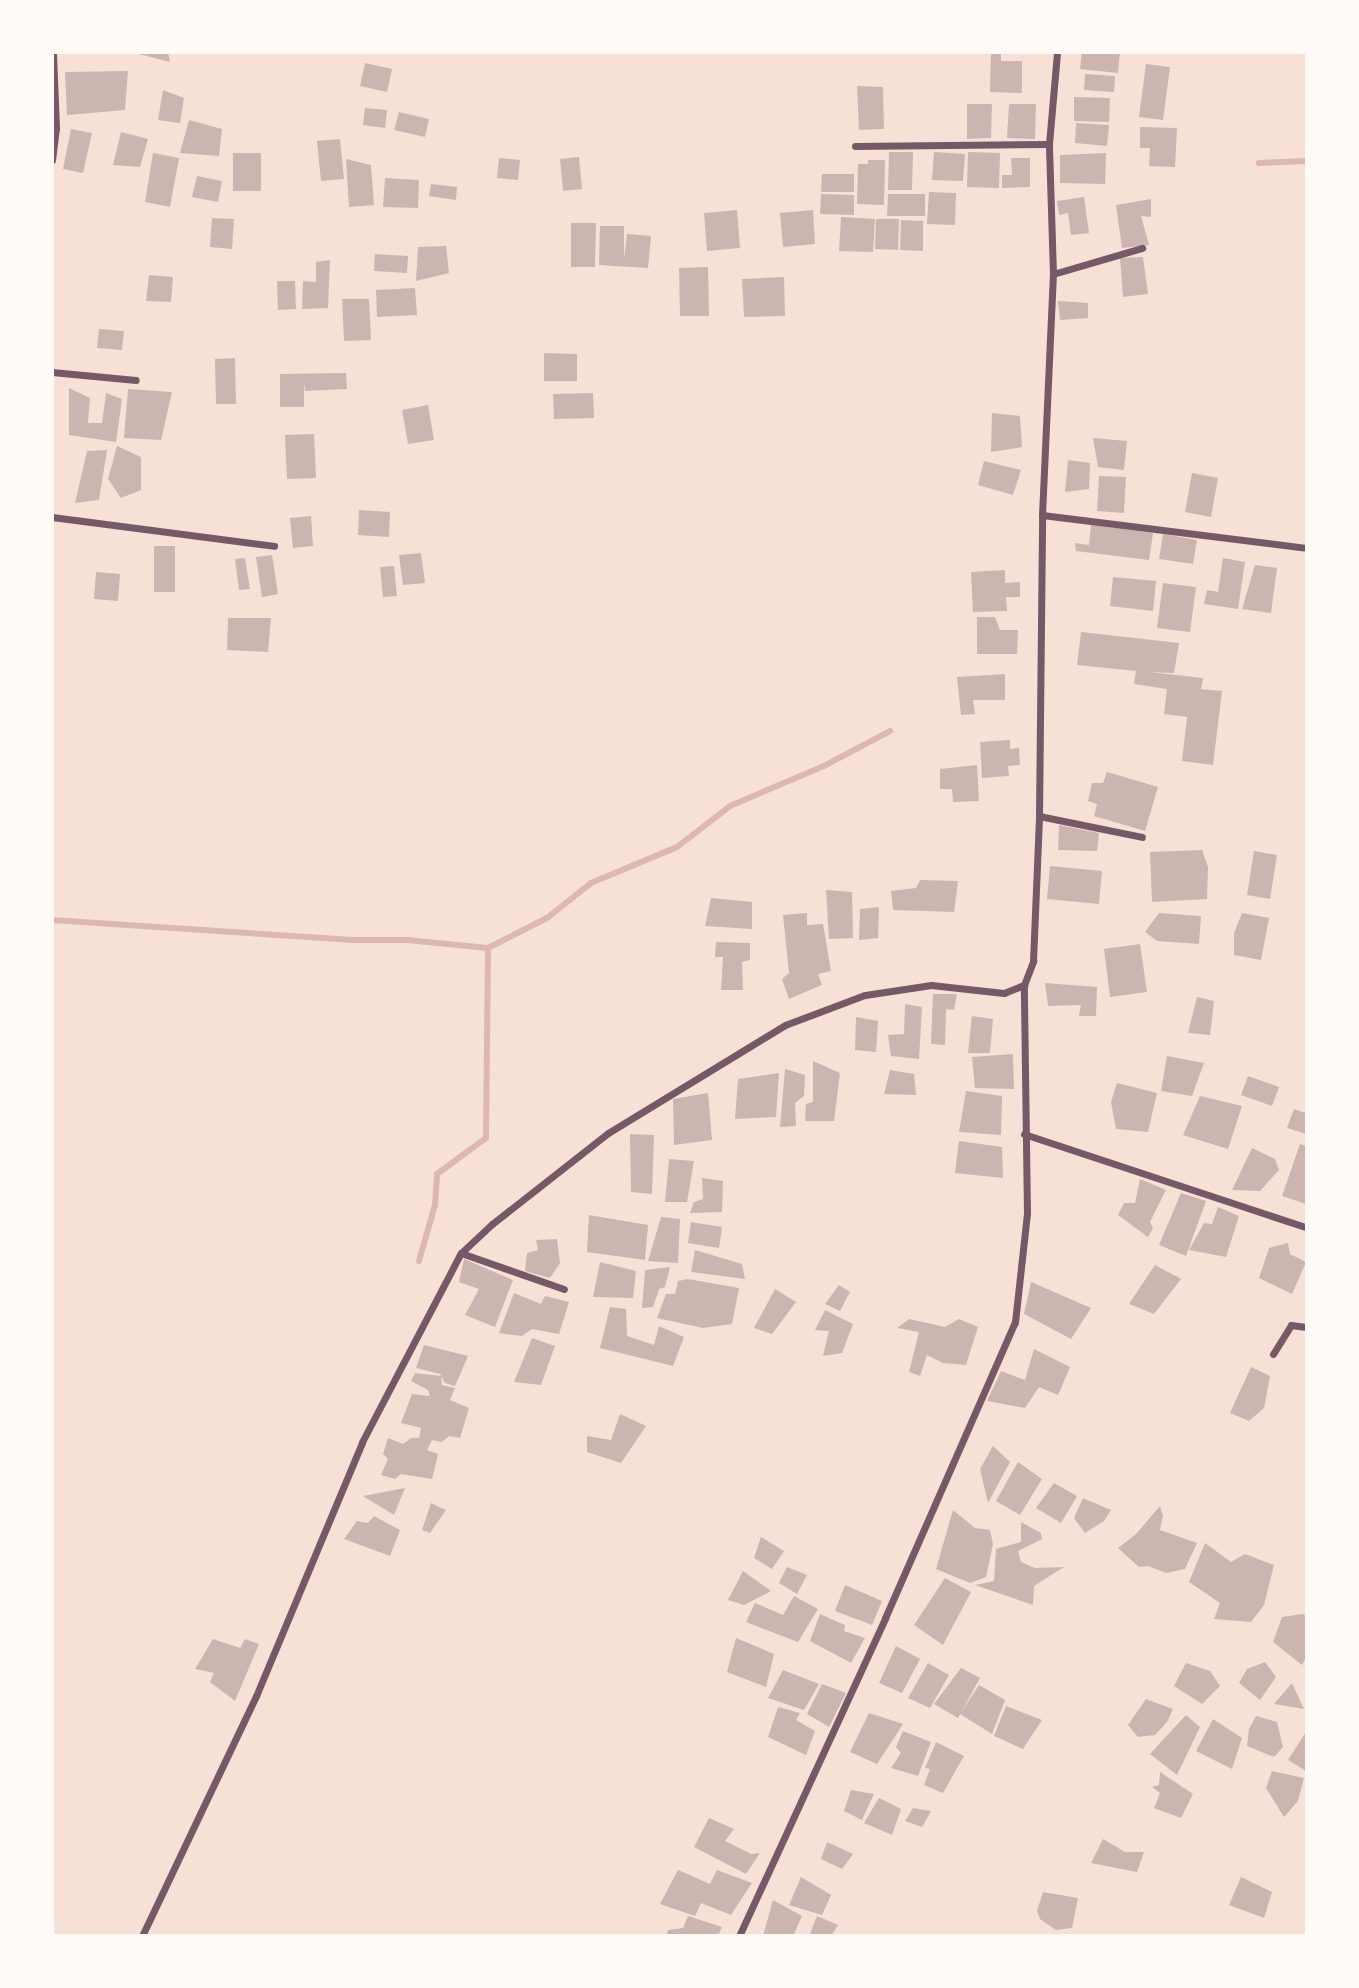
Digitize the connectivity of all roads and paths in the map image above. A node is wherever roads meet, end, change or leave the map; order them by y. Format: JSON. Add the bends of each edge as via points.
{"nodes":[{"id":1,"x":53,"y":52,"type":"edge"},
{"id":2,"x":1057,"y":52,"type":"edge"},
{"id":3,"x":53,"y":65,"type":"edge"},
{"id":4,"x":1049,"y":144,"type":"junction"},
{"id":5,"x":855,"y":146,"type":"dead end"},
{"id":6,"x":52,"y":160,"type":"edge"},
{"id":7,"x":1142,"y":248,"type":"dead end"},
{"id":8,"x":1053,"y":274,"type":"junction"},
{"id":9,"x":52,"y":372,"type":"edge"},
{"id":10,"x":136,"y":380,"type":"dead end"},
{"id":11,"x":1042,"y":514,"type":"junction"},
{"id":12,"x":52,"y":517,"type":"edge"},
{"id":13,"x":274,"y":546,"type":"dead end"},
{"id":14,"x":1307,"y":548,"type":"edge"},
{"id":15,"x":1038,"y":816,"type":"junction"},
{"id":16,"x":1142,"y":837,"type":"dead end"},
{"id":17,"x":1024,"y":985,"type":"junction"},
{"id":18,"x":1024,"y":1134,"type":"junction"},
{"id":19,"x":1307,"y":1227,"type":"edge"},
{"id":20,"x":461,"y":1253,"type":"junction"},
{"id":21,"x":564,"y":1289,"type":"dead end"},
{"id":22,"x":1307,"y":1327,"type":"edge"},
{"id":23,"x":1273,"y":1354,"type":"dead end"},
{"id":24,"x":142,"y":1936,"type":"edge"},
{"id":25,"x":738,"y":1936,"type":"edge"}],
"edges":[{"from":1,"to":3,"type":"street"},
{"from":2,"to":4,"type":"street"},
{"from":3,"to":6,"type":"street","via":[[56,128]]},
{"from":4,"to":5,"type":"street"},
{"from":4,"to":8,"type":"street"},
{"from":7,"to":8,"type":"street"},
{"from":8,"to":11,"type":"street"},
{"from":9,"to":10,"type":"street"},
{"from":11,"to":14,"type":"street"},
{"from":11,"to":15,"type":"street"},
{"from":12,"to":13,"type":"street"},
{"from":15,"to":16,"type":"street"},
{"from":15,"to":17,"type":"street","via":[[1033,961]]},
{"from":17,"to":18,"type":"street"},
{"from":17,"to":20,"type":"street","via":[[1004,993],[931,985],[865,995],[785,1025],[608,1133]]},
{"from":18,"to":19,"type":"street"},
{"from":18,"to":25,"type":"street","via":[[1027,1214],[1015,1322]]},
{"from":20,"to":21,"type":"street"},
{"from":20,"to":24,"type":"street","via":[[362,1442],[256,1696]]},
{"from":22,"to":23,"type":"street","via":[[1290,1325]]}]}
